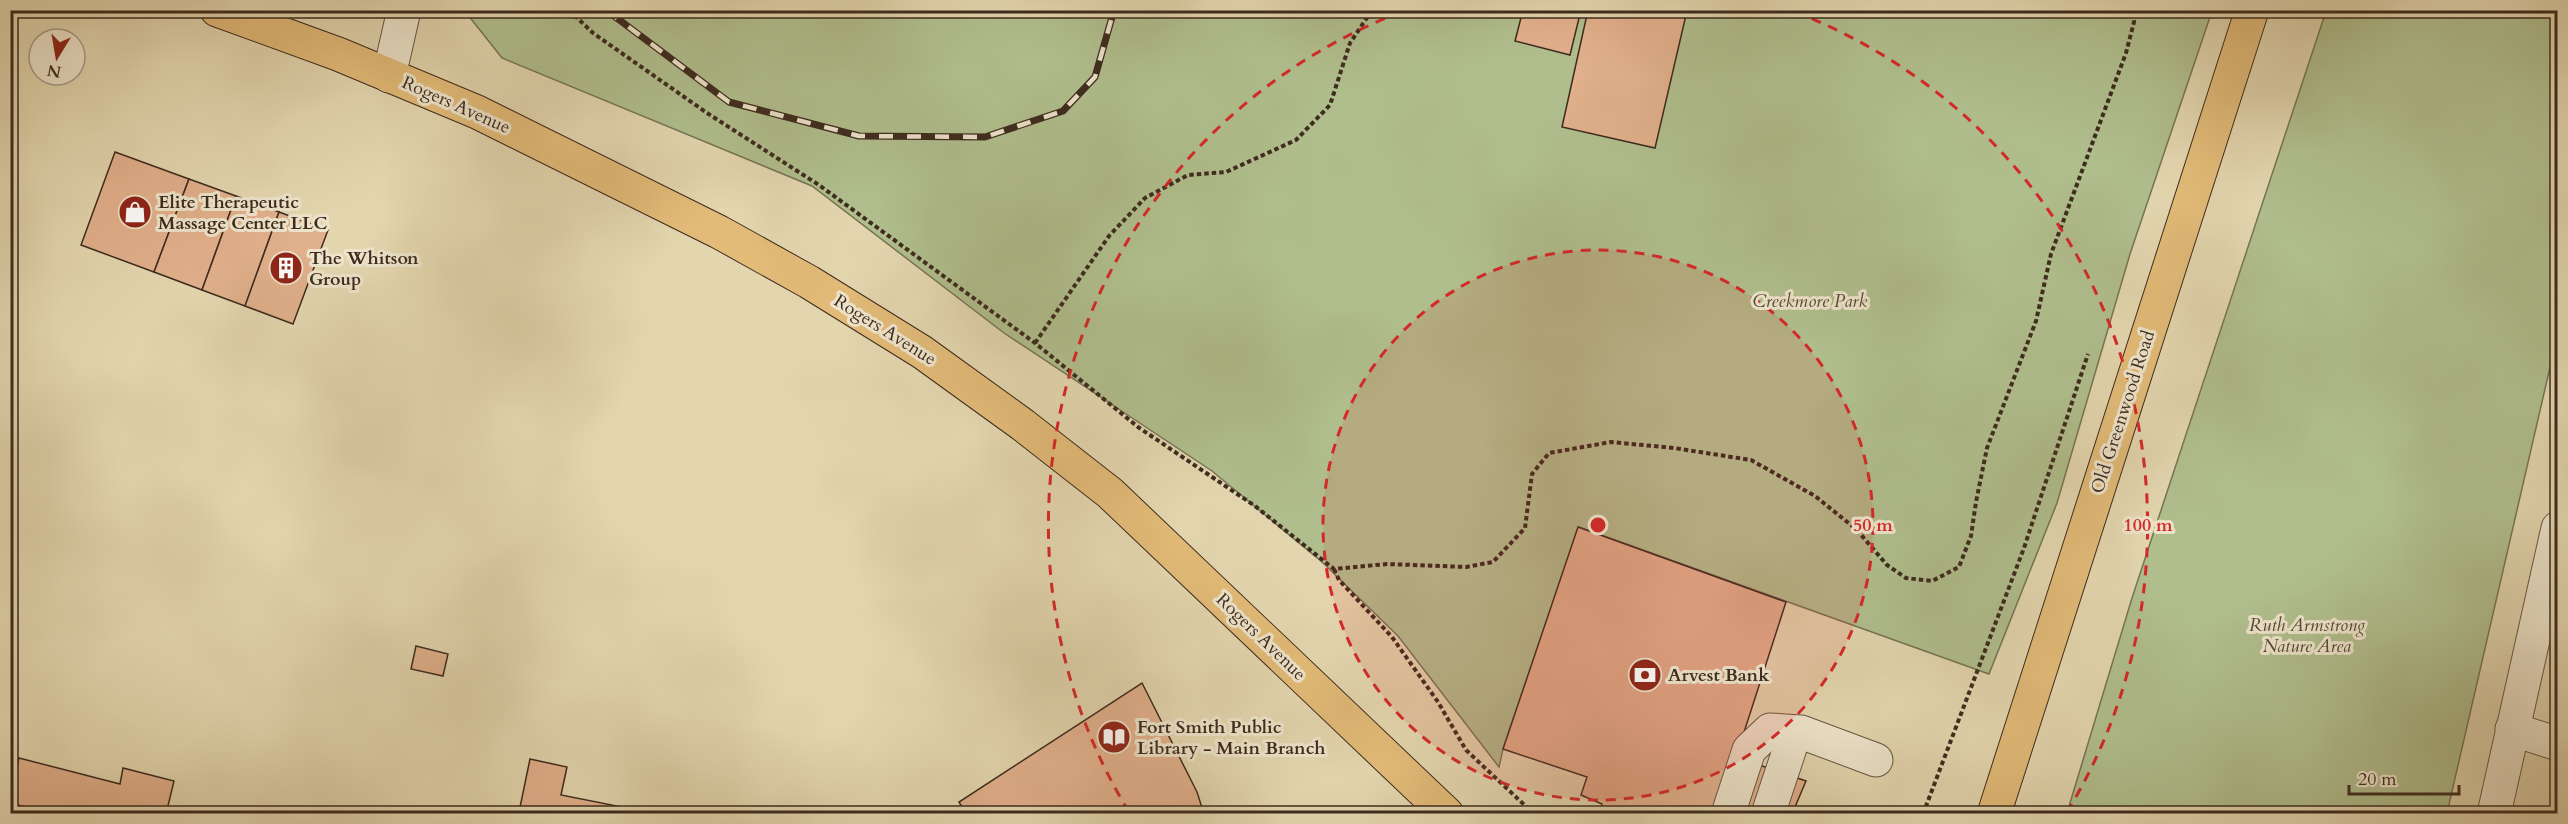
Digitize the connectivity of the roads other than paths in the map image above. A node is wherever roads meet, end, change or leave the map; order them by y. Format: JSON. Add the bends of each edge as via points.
{"nodes":[{"id":1,"x":217,"y":10,"type":"edge"},
{"id":2,"x":404,"y":10,"type":"edge"},
{"id":3,"x":2252,"y":10,"type":"edge"},
{"id":4,"x":389,"y":76,"type":"junction"},
{"id":5,"x":2558,"y":528,"type":"edge"},
{"id":6,"x":2512,"y":729,"type":"junction"},
{"id":7,"x":1795,"y":734,"type":"junction"},
{"id":8,"x":2558,"y":744,"type":"edge"},
{"id":9,"x":1876,"y":760,"type":"dead end"},
{"id":10,"x":1447,"y":813,"type":"edge"},
{"id":11,"x":1728,"y":813,"type":"edge"},
{"id":12,"x":1749,"y":813,"type":"edge"},
{"id":13,"x":1768,"y":813,"type":"edge"},
{"id":14,"x":1786,"y":813,"type":"edge"},
{"id":15,"x":1994,"y":813,"type":"edge"},
{"id":16,"x":2494,"y":813,"type":"edge"}],
"edges":[{"from":1,"to":4,"type":"main road","name":"Rogers Avenue"},
{"from":2,"to":4,"type":"street"},
{"from":3,"to":15,"type":"main road","name":"Old Greenwood Road"},
{"from":4,"to":10,"type":"main road","name":"Rogers Avenue","via":[[477,112],[719,232],[922,352],[1110,493]]},
{"from":5,"to":6,"type":"street"},
{"from":6,"to":8,"type":"street"},
{"from":6,"to":16,"type":"street"},
{"from":7,"to":9,"type":"street"},
{"from":7,"to":11,"type":"street","via":[[1770,730],[1749,750]]},
{"from":7,"to":12,"type":"street"},
{"from":7,"to":13,"type":"street"},
{"from":7,"to":14,"type":"street"}]}
